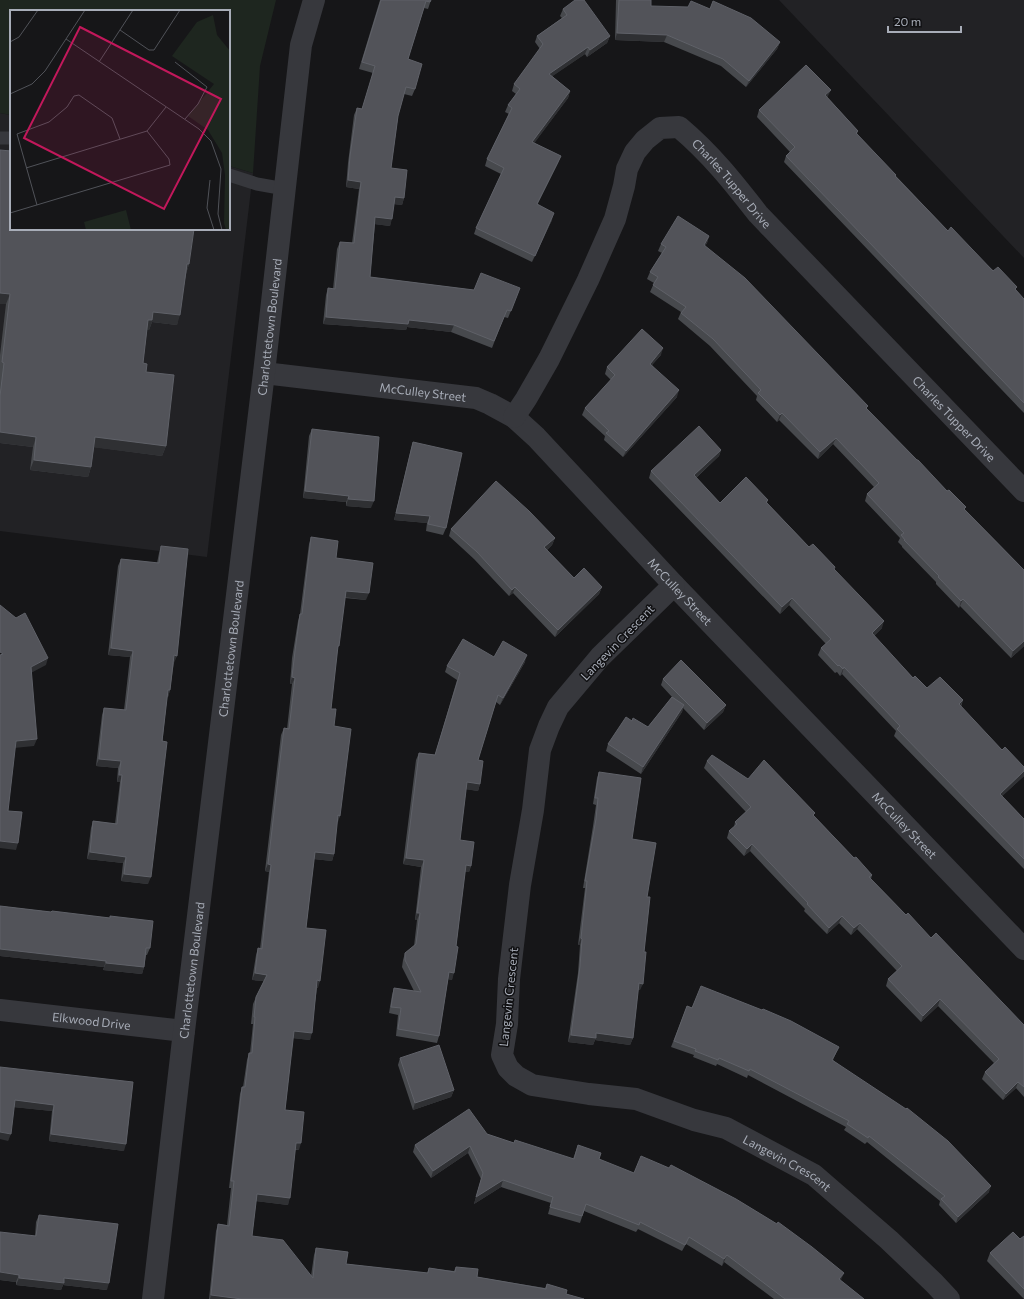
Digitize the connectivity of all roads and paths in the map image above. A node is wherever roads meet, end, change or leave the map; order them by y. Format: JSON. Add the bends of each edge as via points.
{"nodes":[{"id":1,"x":314,"y":0,"type":"edge"},
{"id":2,"x":230,"y":175,"type":"edge"},
{"id":3,"x":284,"y":189,"type":"junction"},
{"id":4,"x":264,"y":373,"type":"junction"},
{"id":5,"x":514,"y":417,"type":"junction"},
{"id":6,"x":1024,"y":491,"type":"edge"},
{"id":7,"x":674,"y":585,"type":"junction"},
{"id":8,"x":1024,"y":949,"type":"edge"},
{"id":9,"x":0,"y":1010,"type":"edge"},
{"id":10,"x":184,"y":1031,"type":"junction"},
{"id":11,"x":153,"y":1299,"type":"edge"},
{"id":12,"x":949,"y":1299,"type":"edge"}],
"edges":[{"from":1,"to":3,"type":"street","name":"Charlottetown Boulevard","via":[[301,45]]},
{"from":2,"to":3,"type":"lane"},
{"from":3,"to":4,"type":"street","name":"Charlottetown Boulevard"},
{"from":4,"to":5,"type":"street","name":"McCulley Street","via":[[476,398]]},
{"from":4,"to":10,"type":"street","name":"Charlottetown Boulevard"},
{"from":5,"to":6,"type":"street","name":"Charles Tupper Drive","via":[[550,359],[588,280],[615,219],[627,168],[635,152],[660,128],[680,127],[726,173],[758,214]]},
{"from":5,"to":7,"type":"street","name":"McCulley Street","via":[[536,437]]},
{"from":7,"to":8,"type":"street","name":"McCulley Street"},
{"from":7,"to":12,"type":"street","name":"Langevin Crescent","via":[[600,657],[558,707],[540,750],[520,885],[502,1055],[508,1068],[516,1076],[532,1085],[636,1099],[694,1120],[726,1128],[814,1175],[889,1240]]},
{"from":9,"to":10,"type":"street","name":"Elkwood Drive"},
{"from":10,"to":11,"type":"street","name":"Charlottetown Boulevard"}]}
